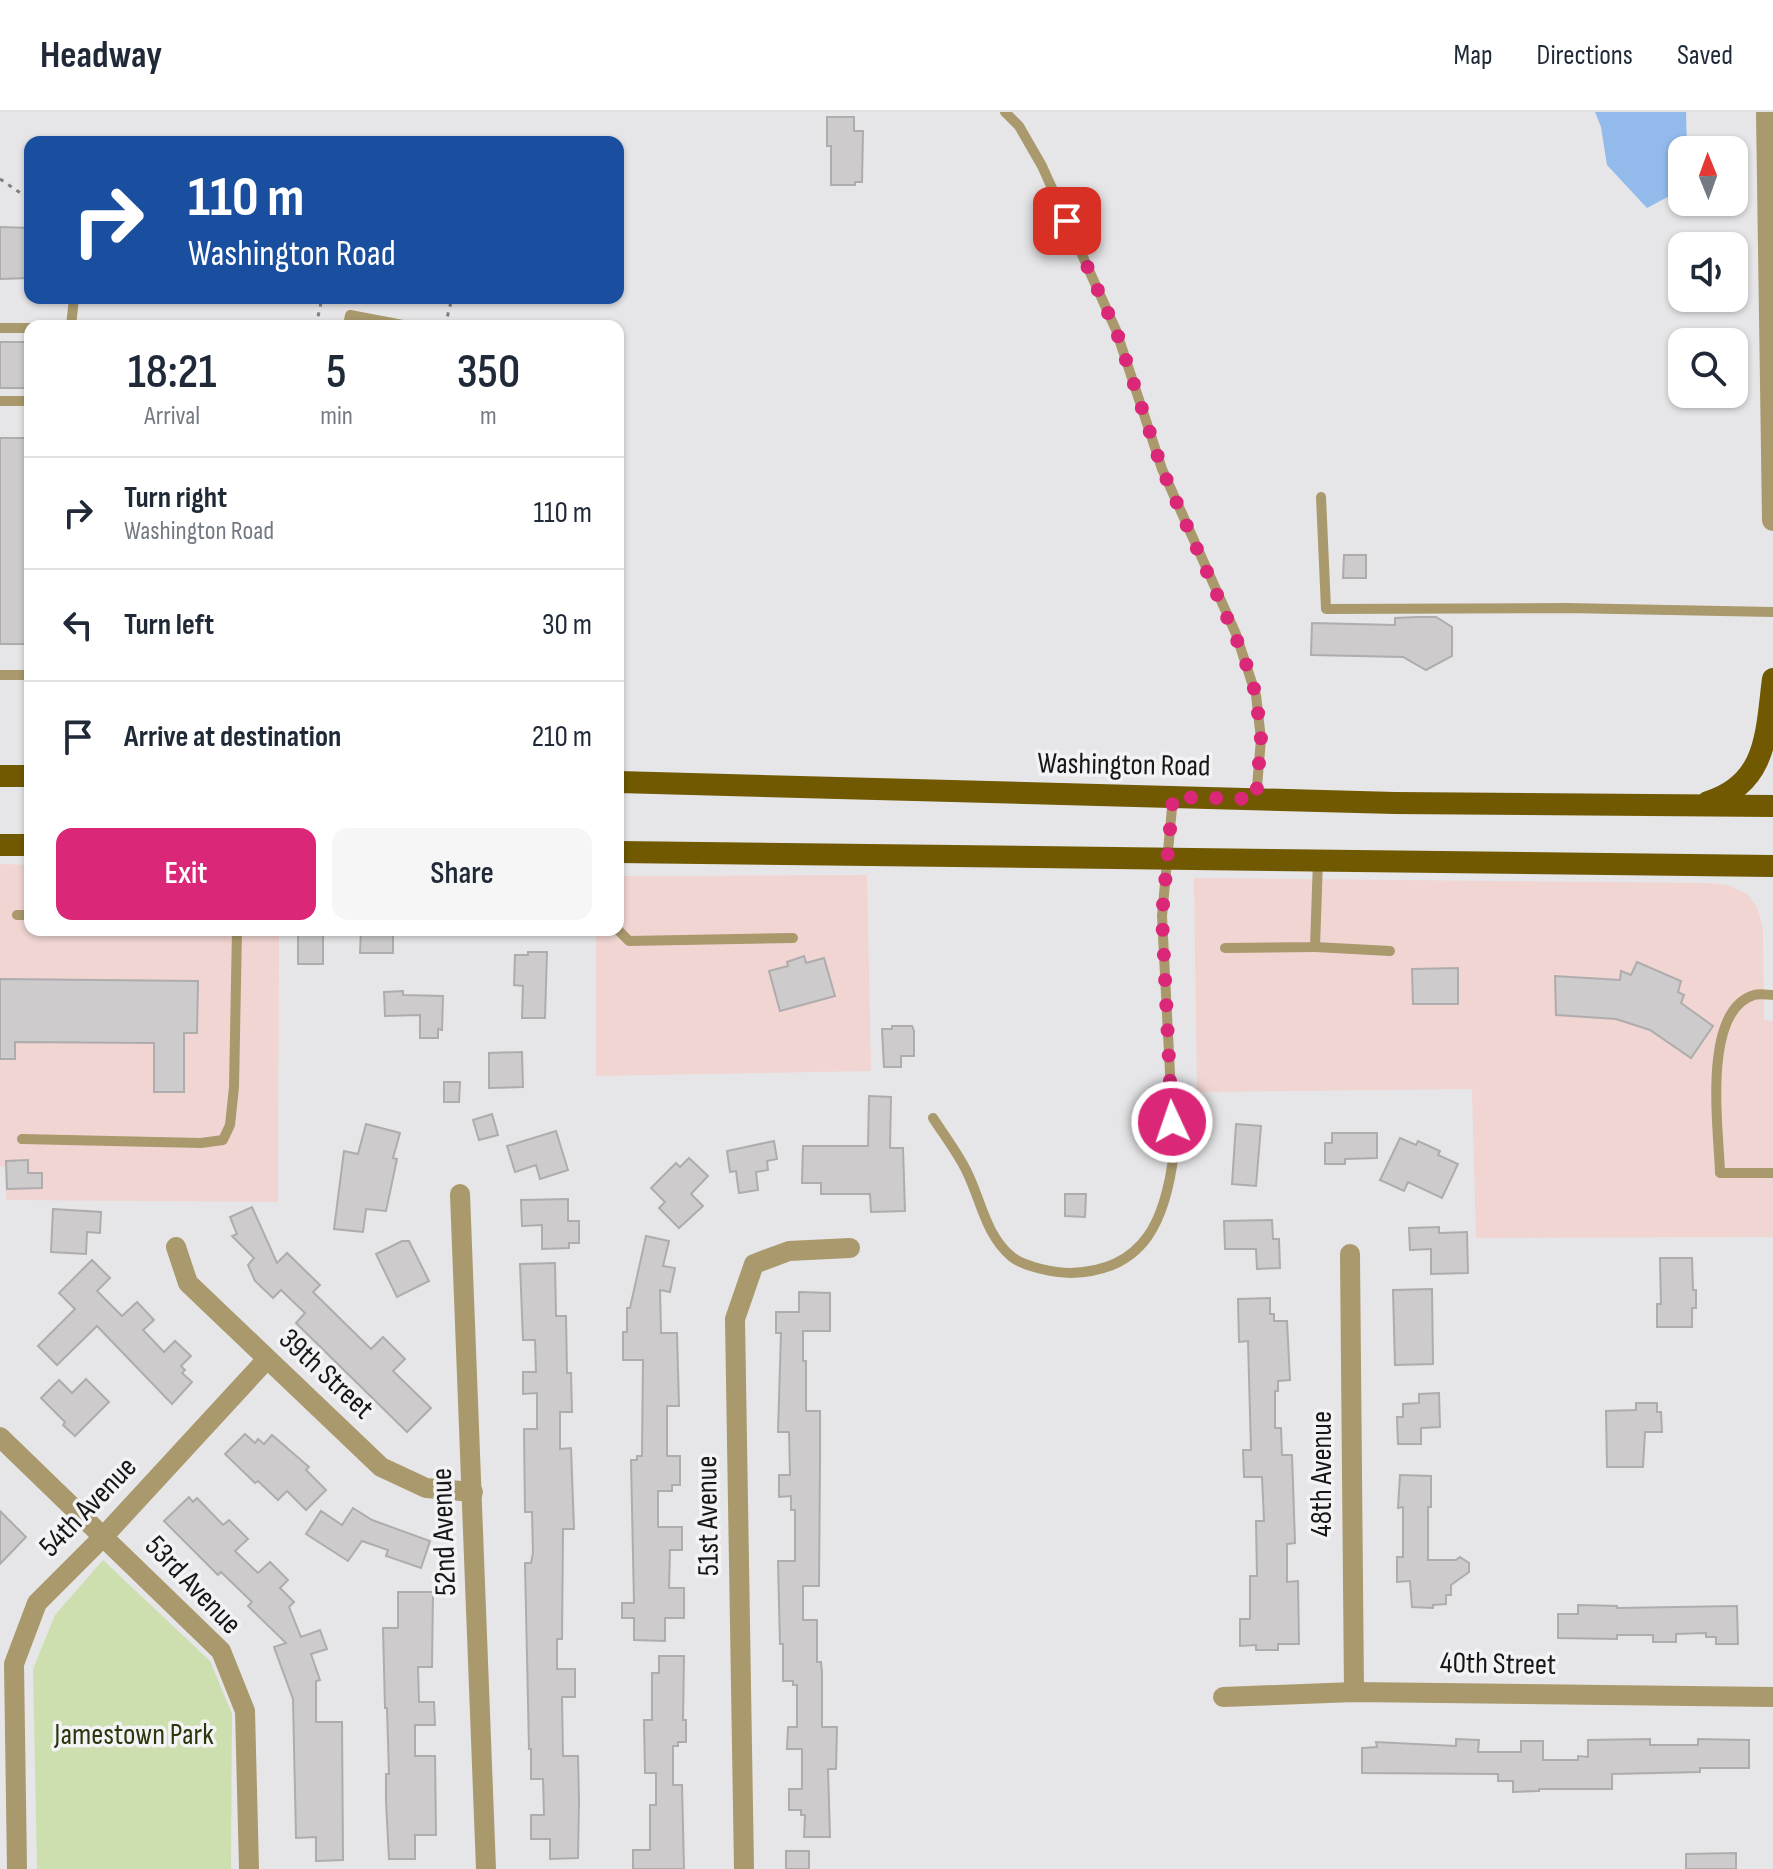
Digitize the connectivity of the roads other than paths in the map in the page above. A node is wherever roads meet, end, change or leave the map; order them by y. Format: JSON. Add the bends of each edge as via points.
{"nodes":[{"id":1,"x":1005,"y":112,"type":"edge"},
{"id":2,"x":1767,"y":112,"type":"edge"},
{"id":3,"x":349,"y":320,"type":"edge"},
{"id":4,"x":376,"y":320,"type":"edge"},
{"id":5,"x":0,"y":328,"type":"edge"},
{"id":6,"x":24,"y":328,"type":"edge"},
{"id":7,"x":0,"y":401,"type":"edge"},
{"id":8,"x":24,"y":401,"type":"edge"},
{"id":9,"x":1321,"y":497,"type":"dead end"},
{"id":10,"x":1773,"y":520,"type":"edge"},
{"id":11,"x":1773,"y":612,"type":"edge"},
{"id":12,"x":0,"y":675,"type":"edge"},
{"id":13,"x":24,"y":675,"type":"edge"},
{"id":14,"x":1773,"y":679,"type":"edge"},
{"id":15,"x":0,"y":776,"type":"edge"},
{"id":16,"x":24,"y":776,"type":"edge"},
{"id":17,"x":624,"y":782,"type":"edge"},
{"id":18,"x":1173,"y":797,"type":"junction"},
{"id":19,"x":1256,"y":799,"type":"junction"},
{"id":20,"x":1696,"y":806,"type":"junction"},
{"id":21,"x":1773,"y":806,"type":"edge"},
{"id":22,"x":0,"y":845,"type":"edge"},
{"id":23,"x":24,"y":845,"type":"edge"},
{"id":24,"x":624,"y":852,"type":"edge"},
{"id":25,"x":1167,"y":858,"type":"junction"},
{"id":26,"x":1318,"y":860,"type":"junction"},
{"id":27,"x":1773,"y":866,"type":"edge"},
{"id":28,"x":17,"y":915,"type":"dead end"},
{"id":29,"x":24,"y":915,"type":"edge"},
{"id":30,"x":237,"y":936,"type":"edge"},
{"id":31,"x":624,"y":936,"type":"edge"},
{"id":32,"x":793,"y":938,"type":"dead end"},
{"id":33,"x":1315,"y":947,"type":"junction"},
{"id":34,"x":1225,"y":948,"type":"dead end"},
{"id":35,"x":1390,"y":951,"type":"dead end"},
{"id":36,"x":1773,"y":995,"type":"edge"},
{"id":37,"x":933,"y":1118,"type":"dead end"},
{"id":38,"x":22,"y":1139,"type":"dead end"},
{"id":39,"x":1773,"y":1173,"type":"edge"},
{"id":40,"x":460,"y":1194,"type":"dead end"},
{"id":41,"x":176,"y":1247,"type":"dead end"},
{"id":42,"x":850,"y":1248,"type":"dead end"},
{"id":43,"x":1350,"y":1254,"type":"dead end"},
{"id":44,"x":267,"y":1359,"type":"junction"},
{"id":45,"x":0,"y":1437,"type":"edge"},
{"id":46,"x":473,"y":1492,"type":"junction"},
{"id":47,"x":103,"y":1537,"type":"junction"},
{"id":48,"x":1354,"y":1692,"type":"junction"},
{"id":49,"x":1223,"y":1697,"type":"dead end"},
{"id":50,"x":1773,"y":1697,"type":"edge"},
{"id":51,"x":17,"y":1869,"type":"edge"},
{"id":52,"x":249,"y":1869,"type":"edge"},
{"id":53,"x":486,"y":1869,"type":"edge"},
{"id":54,"x":744,"y":1869,"type":"edge"}],
"edges":[{"from":1,"to":19,"type":"lane","via":[[1042,166],[1116,330],[1162,469],[1236,634],[1256,695],[1261,739]]},
{"from":2,"to":10,"type":"street"},
{"from":3,"to":4,"type":"lane","via":[[350,315]]},
{"from":5,"to":6,"type":"lane"},
{"from":7,"to":8,"type":"lane"},
{"from":9,"to":11,"type":"lane","via":[[1326,609]]},
{"from":12,"to":13,"type":"lane"},
{"from":14,"to":20,"type":"main road","via":[[1766,731],[1750,777],[1731,793]]},
{"from":15,"to":16,"type":"main road"},
{"from":17,"to":18,"type":"main road","name":"Washington Road"},
{"from":18,"to":19,"type":"main road","name":"Washington Road"},
{"from":18,"to":25,"type":"lane"},
{"from":19,"to":20,"type":"main road","name":"Washington Road"},
{"from":20,"to":21,"type":"main road","name":"Washington Road"},
{"from":22,"to":23,"type":"main road"},
{"from":24,"to":25,"type":"main road"},
{"from":25,"to":26,"type":"main road"},
{"from":25,"to":37,"type":"lane","via":[[1162,916],[1174,1152],[1159,1220],[1134,1254],[1092,1272],[1054,1273],[1013,1258],[986,1223],[967,1171]]},
{"from":26,"to":27,"type":"main road"},
{"from":26,"to":33,"type":"lane"},
{"from":28,"to":29,"type":"lane"},
{"from":30,"to":38,"type":"lane","via":[[234,1087],[223,1140]]},
{"from":31,"to":32,"type":"lane","via":[[629,941]]},
{"from":33,"to":34,"type":"lane"},
{"from":33,"to":35,"type":"lane"},
{"from":36,"to":39,"type":"lane","via":[[1755,995],[1727,1018],[1717,1061],[1720,1173]]},
{"from":40,"to":46,"type":"street","name":"52nd Avenue"},
{"from":41,"to":44,"type":"street","name":"39th Street","via":[[188,1283]]},
{"from":42,"to":54,"type":"street","name":"51st Avenue","via":[[789,1251],[754,1264],[735,1319]]},
{"from":43,"to":48,"type":"street","name":"48th Avenue"},
{"from":44,"to":46,"type":"street","name":"39th Street","via":[[381,1467],[426,1488]]},
{"from":44,"to":47,"type":"street","name":"54th Avenue"},
{"from":45,"to":47,"type":"street","name":"53rd Avenue"},
{"from":46,"to":53,"type":"street","name":"52nd Avenue"},
{"from":47,"to":51,"type":"street","name":"54th Avenue","via":[[37,1603],[14,1664]]},
{"from":47,"to":52,"type":"street","name":"53rd Avenue","via":[[221,1651],[245,1711]]},
{"from":48,"to":49,"type":"street","name":"40th Street"},
{"from":48,"to":50,"type":"street","name":"40th Street"}]}
